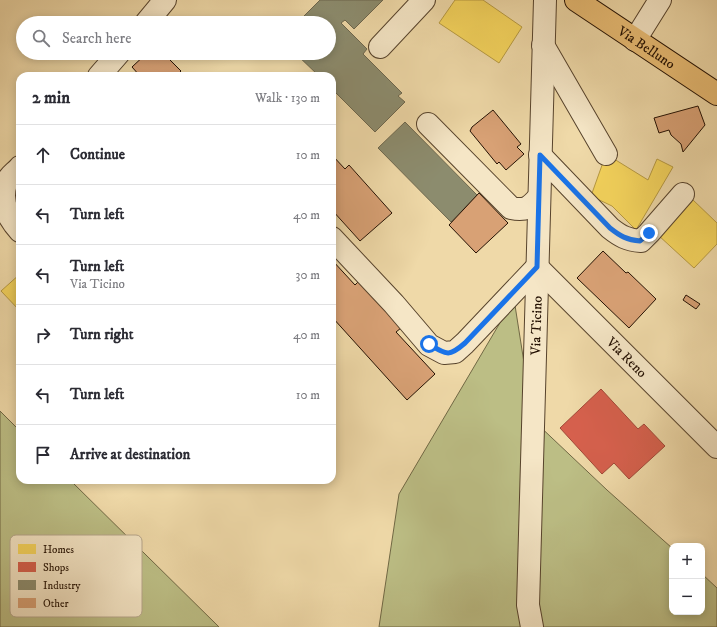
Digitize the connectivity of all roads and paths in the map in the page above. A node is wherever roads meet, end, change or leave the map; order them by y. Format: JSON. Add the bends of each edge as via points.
{"nodes":[{"id":1,"x":165,"y":0,"type":"edge"},
{"id":2,"x":424,"y":0,"type":"edge"},
{"id":3,"x":545,"y":0,"type":"edge"},
{"id":4,"x":576,"y":0,"type":"edge"},
{"id":5,"x":660,"y":0,"type":"edge"},
{"id":6,"x":152,"y":16,"type":"edge"},
{"id":7,"x":635,"y":40,"type":"junction"},
{"id":8,"x":544,"y":45,"type":"junction"},
{"id":9,"x":380,"y":47,"type":"dead end"},
{"id":10,"x":113,"y":60,"type":"edge"},
{"id":11,"x":102,"y":72,"type":"edge"},
{"id":12,"x":715,"y":90,"type":"edge"},
{"id":13,"x":428,"y":124,"type":"dead end"},
{"id":14,"x":606,"y":154,"type":"dead end"},
{"id":15,"x":540,"y":155,"type":"junction"},
{"id":16,"x":16,"y":172,"type":"edge"},
{"id":17,"x":683,"y":194,"type":"dead end"},
{"id":18,"x":539,"y":197,"type":"junction"},
{"id":19,"x":16,"y":227,"type":"edge"},
{"id":20,"x":336,"y":242,"type":"edge"},
{"id":21,"x":537,"y":267,"type":"junction"},
{"id":22,"x":717,"y":447,"type":"edge"},
{"id":23,"x":532,"y":627,"type":"edge"}],
"edges":[{"from":1,"to":6,"type":"street"},
{"from":2,"to":9,"type":"street"},
{"from":3,"to":8,"type":"street","name":"Via Ticino"},
{"from":4,"to":7,"type":"main road","name":"Via Belluno"},
{"from":5,"to":7,"type":"street"},
{"from":7,"to":12,"type":"main road","name":"Via Belluno"},
{"from":8,"to":14,"type":"street"},
{"from":8,"to":15,"type":"street","name":"Via Ticino"},
{"from":10,"to":11,"type":"street"},
{"from":13,"to":18,"type":"street","via":[[511,208],[522,210]]},
{"from":15,"to":17,"type":"street","via":[[610,228],[629,240],[640,241]]},
{"from":15,"to":18,"type":"street","name":"Via Ticino"},
{"from":16,"to":19,"type":"street","via":[[6,183],[3,195],[4,210]]},
{"from":18,"to":21,"type":"street","name":"Via Ticino"},
{"from":20,"to":21,"type":"street","via":[[429,344],[444,353],[455,352],[465,343]]},
{"from":21,"to":22,"type":"street","name":"Via Reno"},
{"from":21,"to":23,"type":"street","name":"Via Ticino","via":[[528,605]]}]}
